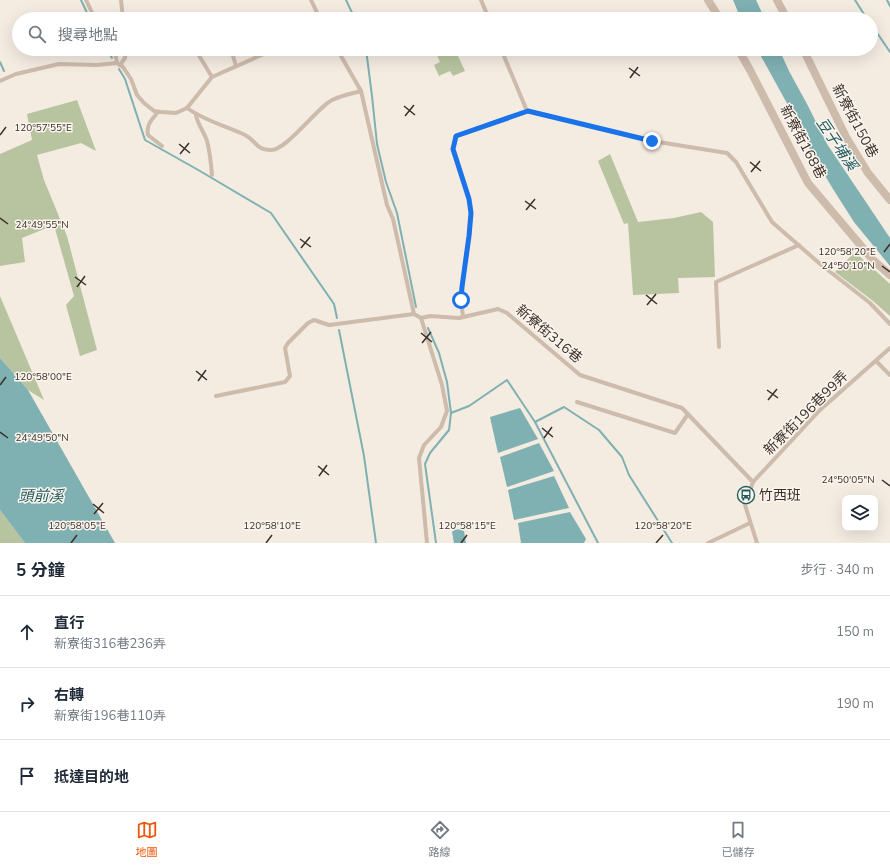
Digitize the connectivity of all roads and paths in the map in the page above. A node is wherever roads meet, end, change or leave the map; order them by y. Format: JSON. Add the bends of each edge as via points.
{"nodes":[{"id":1,"x":86,"y":0,"type":"edge"},
{"id":2,"x":121,"y":0,"type":"edge"},
{"id":3,"x":311,"y":0,"type":"edge"},
{"id":4,"x":480,"y":0,"type":"edge"},
{"id":5,"x":708,"y":0,"type":"edge"},
{"id":6,"x":777,"y":0,"type":"edge"},
{"id":7,"x":92,"y":12,"type":"edge"},
{"id":8,"x":122,"y":12,"type":"edge"},
{"id":9,"x":317,"y":12,"type":"edge"},
{"id":10,"x":486,"y":12,"type":"edge"},
{"id":11,"x":716,"y":12,"type":"edge"},
{"id":12,"x":783,"y":12,"type":"edge"},
{"id":13,"x":116,"y":56,"type":"edge"},
{"id":14,"x":125,"y":56,"type":"edge"},
{"id":15,"x":199,"y":56,"type":"edge"},
{"id":16,"x":233,"y":56,"type":"edge"},
{"id":17,"x":259,"y":56,"type":"edge"},
{"id":18,"x":341,"y":56,"type":"edge"},
{"id":19,"x":504,"y":56,"type":"edge"},
{"id":20,"x":742,"y":56,"type":"edge"},
{"id":21,"x":806,"y":56,"type":"edge"},
{"id":22,"x":119,"y":64,"type":"junction"},
{"id":23,"x":236,"y":66,"type":"junction"},
{"id":24,"x":212,"y":77,"type":"junction"},
{"id":25,"x":0,"y":81,"type":"edge"},
{"id":26,"x":361,"y":91,"type":"junction"},
{"id":27,"x":187,"y":108,"type":"junction"},
{"id":28,"x":528,"y":111,"type":"junction"},
{"id":29,"x":158,"y":112,"type":"junction"},
{"id":30,"x":196,"y":115,"type":"junction"},
{"id":31,"x":162,"y":146,"type":"dead end"},
{"id":32,"x":212,"y":175,"type":"dead end"},
{"id":33,"x":890,"y":200,"type":"edge"},
{"id":34,"x":799,"y":246,"type":"junction"},
{"id":35,"x":890,"y":275,"type":"edge"},
{"id":36,"x":414,"y":314,"type":"junction"},
{"id":37,"x":463,"y":316,"type":"junction"},
{"id":38,"x":421,"y":318,"type":"junction"},
{"id":39,"x":890,"y":324,"type":"edge"},
{"id":40,"x":719,"y":347,"type":"dead end"},
{"id":41,"x":890,"y":348,"type":"edge"},
{"id":42,"x":876,"y":361,"type":"junction"},
{"id":43,"x":890,"y":375,"type":"edge"},
{"id":44,"x":216,"y":396,"type":"dead end"},
{"id":45,"x":577,"y":402,"type":"dead end"},
{"id":46,"x":688,"y":414,"type":"junction"},
{"id":47,"x":753,"y":482,"type":"junction"},
{"id":48,"x":750,"y":523,"type":"junction"},
{"id":49,"x":427,"y":543,"type":"edge"},
{"id":50,"x":708,"y":543,"type":"edge"},
{"id":51,"x":758,"y":543,"type":"edge"}],
"edges":[{"from":1,"to":7,"type":"lane"},
{"from":2,"to":8,"type":"lane"},
{"from":3,"to":9,"type":"lane"},
{"from":4,"to":10,"type":"lane"},
{"from":5,"to":11,"type":"street"},
{"from":6,"to":12,"type":"street"},
{"from":13,"to":22,"type":"lane"},
{"from":14,"to":22,"type":"lane"},
{"from":15,"to":24,"type":"lane"},
{"from":16,"to":23,"type":"lane"},
{"from":17,"to":23,"type":"lane"},
{"from":18,"to":26,"type":"lane"},
{"from":19,"to":28,"type":"lane"},
{"from":20,"to":35,"type":"street","name":"新寮街168巷","via":[[808,183],[873,260]]},
{"from":21,"to":33,"type":"street","name":"新寮街150巷","via":[[846,137],[868,173]]},
{"from":22,"to":25,"type":"lane","via":[[59,64],[16,74]]},
{"from":22,"to":29,"type":"lane","via":[[131,79],[137,95]]},
{"from":23,"to":24,"type":"lane"},
{"from":24,"to":27,"type":"lane"},
{"from":26,"to":30,"type":"lane","via":[[331,100],[286,142],[272,150],[259,148],[247,136]]},
{"from":26,"to":36,"type":"lane"},
{"from":27,"to":29,"type":"lane","via":[[176,113]]},
{"from":27,"to":30,"type":"lane"},
{"from":28,"to":34,"type":"lane","via":[[652,141],[727,153],[736,162],[772,222]]},
{"from":28,"to":37,"type":"lane","via":[[456,136],[453,149],[471,213],[462,287]]},
{"from":29,"to":31,"type":"lane","via":[[147,130],[148,135]]},
{"from":30,"to":32,"type":"lane","via":[[206,139]]},
{"from":34,"to":39,"type":"lane","via":[[870,303]]},
{"from":34,"to":40,"type":"lane","via":[[716,282]]},
{"from":36,"to":38,"type":"lane"},
{"from":36,"to":44,"type":"lane","via":[[329,325],[314,320],[308,323],[285,348],[290,376],[285,382]]},
{"from":37,"to":38,"type":"lane","name":"新寮街316巷"},
{"from":37,"to":46,"type":"lane","name":"新寮街316巷","via":[[498,309],[507,313],[580,374],[682,408]]},
{"from":38,"to":49,"type":"lane","via":[[442,385],[447,412],[441,427],[424,445],[419,458]]},
{"from":41,"to":42,"type":"lane","name":"新寮街196巷99弄"},
{"from":42,"to":43,"type":"lane"},
{"from":42,"to":47,"type":"lane","name":"新寮街196巷99弄","via":[[820,410]]},
{"from":45,"to":46,"type":"lane","via":[[675,433]]},
{"from":46,"to":47,"type":"lane","name":"新寮街316巷"},
{"from":47,"to":48,"type":"lane","via":[[745,505]]},
{"from":48,"to":50,"type":"lane"},
{"from":48,"to":51,"type":"lane"}]}
